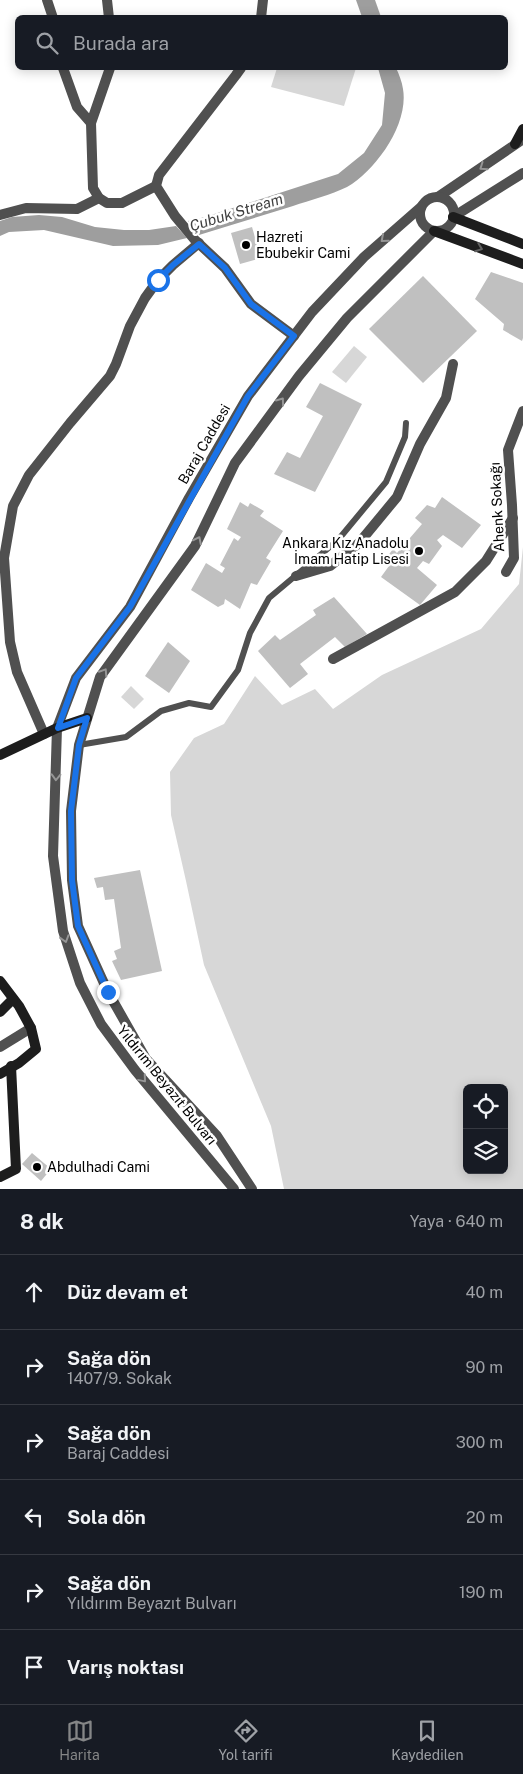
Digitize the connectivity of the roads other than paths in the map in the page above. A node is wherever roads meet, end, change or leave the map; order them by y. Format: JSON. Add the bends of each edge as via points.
{"nodes":[{"id":1,"x":46,"y":0,"type":"edge"},
{"id":2,"x":107,"y":0,"type":"edge"},
{"id":3,"x":263,"y":0,"type":"edge"},
{"id":4,"x":52,"y":15,"type":"edge"},
{"id":5,"x":109,"y":15,"type":"edge"},
{"id":6,"x":261,"y":15,"type":"edge"},
{"id":7,"x":64,"y":70,"type":"edge"},
{"id":8,"x":109,"y":70,"type":"edge"},
{"id":9,"x":239,"y":70,"type":"edge"},
{"id":10,"x":91,"y":123,"type":"junction"},
{"id":11,"x":523,"y":129,"type":"edge"},
{"id":12,"x":519,"y":141,"type":"edge"},
{"id":13,"x":523,"y":173,"type":"edge"},
{"id":14,"x":156,"y":186,"type":"junction"},
{"id":15,"x":438,"y":197,"type":"junction"},
{"id":16,"x":99,"y":198,"type":"junction"},
{"id":17,"x":421,"y":207,"type":"junction"},
{"id":18,"x":0,"y":215,"type":"edge"},
{"id":19,"x":453,"y":217,"type":"junction"},
{"id":20,"x":434,"y":231,"type":"junction"},
{"id":21,"x":197,"y":242,"type":"junction"},
{"id":22,"x":523,"y":244,"type":"edge"},
{"id":23,"x":523,"y":264,"type":"edge"},
{"id":24,"x":294,"y":336,"type":"junction"},
{"id":25,"x":453,"y":364,"type":"dead end"},
{"id":26,"x":523,"y":411,"type":"edge"},
{"id":27,"x":406,"y":423,"type":"dead end"},
{"id":28,"x":512,"y":518,"type":"junction"},
{"id":29,"x":506,"y":572,"type":"dead end"},
{"id":30,"x":296,"y":576,"type":"junction"},
{"id":31,"x":333,"y":659,"type":"dead end"},
{"id":32,"x":87,"y":718,"type":"junction"},
{"id":33,"x":58,"y":728,"type":"junction"},
{"id":34,"x":44,"y":734,"type":"junction"},
{"id":35,"x":79,"y":745,"type":"junction"},
{"id":36,"x":0,"y":755,"type":"edge"},
{"id":37,"x":0,"y":981,"type":"edge"},
{"id":38,"x":14,"y":998,"type":"junction"},
{"id":39,"x":0,"y":1012,"type":"edge"},
{"id":40,"x":31,"y":1028,"type":"junction"},
{"id":41,"x":0,"y":1047,"type":"edge"},
{"id":42,"x":11,"y":1066,"type":"junction"},
{"id":43,"x":0,"y":1074,"type":"edge"},
{"id":44,"x":0,"y":1177,"type":"edge"},
{"id":45,"x":234,"y":1189,"type":"edge"},
{"id":46,"x":252,"y":1189,"type":"edge"}],
"edges":[{"from":1,"to":4,"type":"street"},
{"from":2,"to":5,"type":"street"},
{"from":3,"to":6,"type":"street"},
{"from":7,"to":10,"type":"street","via":[[77,107]]},
{"from":8,"to":10,"type":"street"},
{"from":9,"to":14,"type":"street","via":[[159,175]]},
{"from":10,"to":16,"type":"street","via":[[93,188]]},
{"from":11,"to":12,"type":"street"},
{"from":12,"to":15,"type":"street","one_way":true},
{"from":13,"to":19,"type":"street"},
{"from":14,"to":16,"type":"street","via":[[122,203],[107,203]]},
{"from":14,"to":21,"type":"street"},
{"from":15,"to":17,"type":"street","via":[[426,201]]},
{"from":15,"to":19,"type":"street","via":[[452,206]]},
{"from":16,"to":18,"type":"street","via":[[77,209],[26,208]]},
{"from":17,"to":20,"type":"street","via":[[422,222]]},
{"from":17,"to":24,"type":"street","name":"Baraj Caddesi","one_way":true,"via":[[364,257]]},
{"from":19,"to":20,"type":"street","via":[[444,229]]},
{"from":19,"to":22,"type":"street"},
{"from":20,"to":23,"type":"street","one_way":true},
{"from":32,"to":20,"type":"street","one_way":true,"via":[[100,677],[195,546],[236,463],[299,376],[347,318]]},
{"from":21,"to":24,"type":"street","via":[[225,268],[251,304]]},
{"from":21,"to":34,"type":"street","via":[[158,280],[145,298],[110,376],[29,475],[13,506],[4,558],[10,642],[17,672]]},
{"from":24,"to":33,"type":"street","name":"Baraj Caddesi","via":[[248,396],[130,607],[76,678]]},
{"from":25,"to":30,"type":"street","via":[[446,398],[420,444],[397,497],[359,544],[330,566]]},
{"from":26,"to":28,"type":"street","name":"Ahenk Sokağı","via":[[508,450]]},
{"from":27,"to":30,"type":"lane","via":[[405,437],[386,482],[338,540]]},
{"from":28,"to":29,"type":"street","name":"Ahenk Sokağı","via":[[514,558]]},
{"from":28,"to":31,"type":"street","via":[[486,560],[455,592]]},
{"from":30,"to":35,"type":"lane","via":[[269,598],[250,633],[238,670],[211,706],[189,703],[161,711],[126,737]]},
{"from":32,"to":33,"type":"street"},
{"from":32,"to":35,"type":"street","name":"Yıldırım Beyazıt Bulvarı"},
{"from":33,"to":34,"type":"street"},
{"from":33,"to":45,"type":"street","name":"Yıldırım Beyazıt Bulvarı","one_way":true,"via":[[53,856],[63,931],[80,983],[112,1040]]},
{"from":34,"to":36,"type":"street"},
{"from":35,"to":46,"type":"street","name":"Yıldırım Beyazıt Bulvarı","via":[[71,811],[72,880],[78,926],[108,992],[146,1059],[217,1136]]},
{"from":37,"to":38,"type":"street"},
{"from":38,"to":39,"type":"street"},
{"from":38,"to":40,"type":"street"},
{"from":40,"to":41,"type":"street"},
{"from":40,"to":42,"type":"street","via":[[36,1049]]},
{"from":42,"to":43,"type":"street"},
{"from":42,"to":44,"type":"street","via":[[16,1170]]}]}
